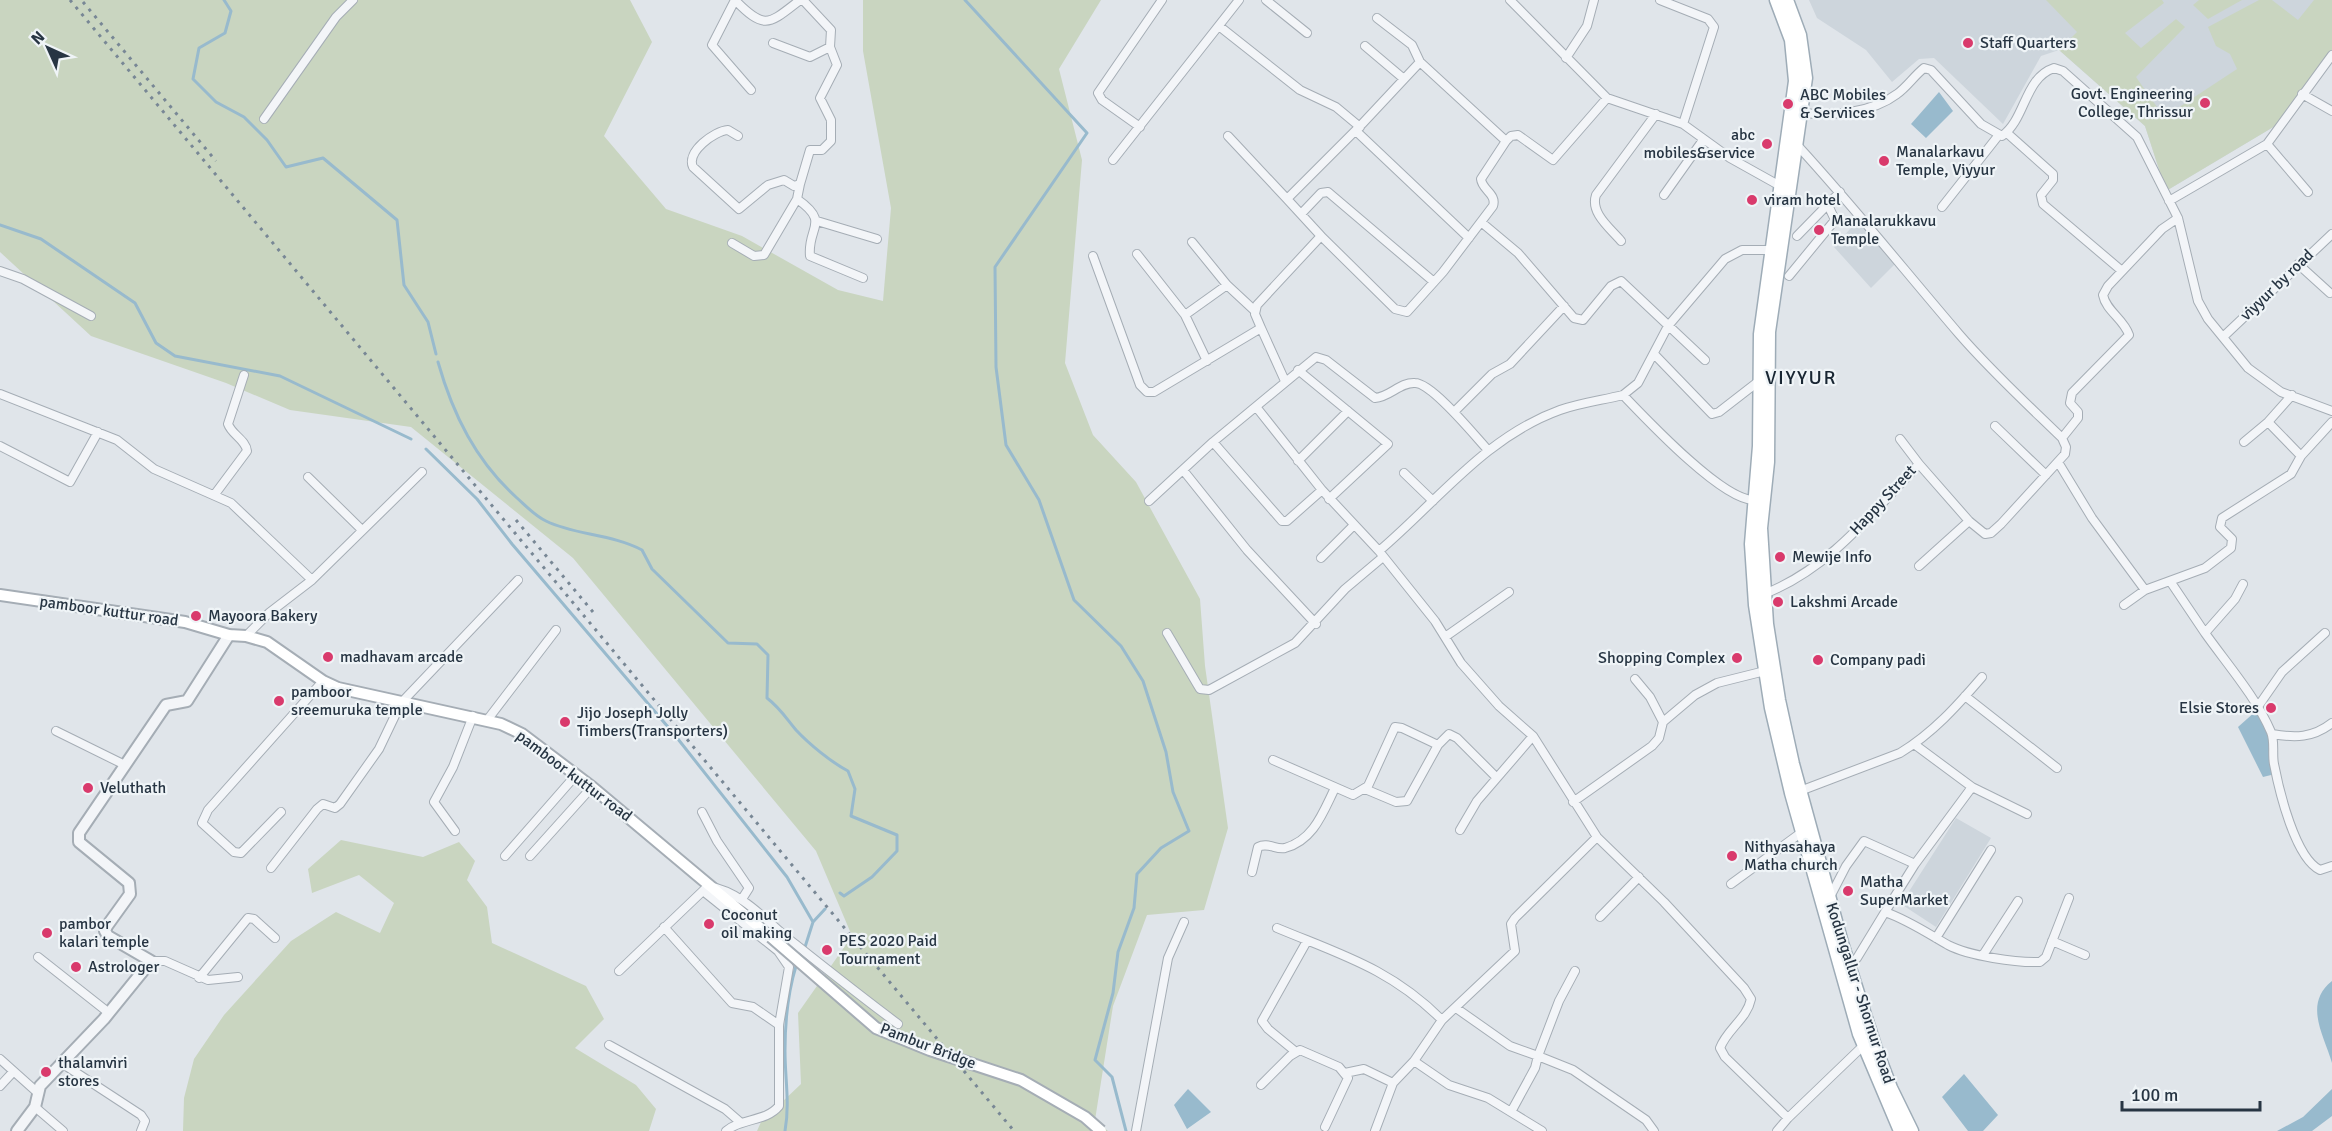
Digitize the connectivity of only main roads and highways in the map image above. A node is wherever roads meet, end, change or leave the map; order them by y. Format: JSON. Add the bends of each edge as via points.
{"nodes":[{"id":1,"x":1776,"y":0,"type":"edge"},
{"id":2,"x":1787,"y":0,"type":"edge"},
{"id":3,"x":1795,"y":130,"type":"junction"},
{"id":4,"x":0,"y":595,"type":"edge"},
{"id":5,"x":1759,"y":595,"type":"junction"},
{"id":6,"x":771,"y":937,"type":"joint"},
{"id":7,"x":1101,"y":1131,"type":"edge"},
{"id":8,"x":1900,"y":1131,"type":"edge"},
{"id":9,"x":1912,"y":1131,"type":"edge"}],
"edges":[{"from":1,"to":3,"type":"main road","name":"Kodungallur - Shornur Road","via":[[1795,62]]},
{"from":2,"to":3,"type":"main road","name":"Kodungallur - Shornur Road","via":[[1803,50],[1806,78],[1803,113]]},
{"from":3,"to":5,"type":"main road","name":"Kodungallur - Shornur Road","via":[[1798,146],[1769,332],[1768,462]]},
{"from":3,"to":5,"type":"main road","name":"Kodungallur - Shornur Road","via":[[1771,250],[1760,334],[1759,446],[1751,562]]},
{"from":4,"to":6,"type":"main road","name":"pamboor kuttur road","via":[[185,622],[246,636],[267,642],[323,681],[348,691],[488,719],[522,734],[592,787],[705,889]]},
{"from":5,"to":8,"type":"main road","name":"Kodungallur - Shornur Road","via":[[1765,671],[1779,749],[1864,1045]]},
{"from":5,"to":9,"type":"main road","name":"Kodungallur - Shornur Road","via":[[1800,790],[1849,966],[1875,1049]]},
{"from":6,"to":7,"type":"main road","name":"Pambur Bridge","bridge":true,"via":[[876,1028],[1022,1080],[1085,1117]]}]}
